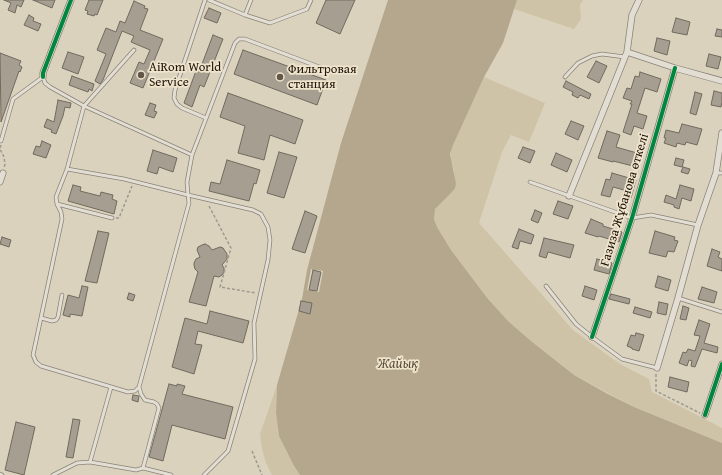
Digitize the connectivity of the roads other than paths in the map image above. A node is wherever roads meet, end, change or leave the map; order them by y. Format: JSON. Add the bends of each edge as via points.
{"nodes":[{"id":1,"x":71,"y":0,"type":"edge"},
{"id":2,"x":205,"y":0,"type":"edge"},
{"id":3,"x":209,"y":0,"type":"edge"},
{"id":4,"x":251,"y":0,"type":"edge"},
{"id":5,"x":311,"y":0,"type":"edge"},
{"id":6,"x":639,"y":0,"type":"edge"},
{"id":7,"x":245,"y":15,"type":"junction"},
{"id":8,"x":134,"y":50,"type":"dead end"},
{"id":9,"x":626,"y":55,"type":"junction"},
{"id":10,"x":675,"y":68,"type":"junction"},
{"id":11,"x":330,"y":71,"type":"dead end"},
{"id":12,"x":43,"y":77,"type":"junction"},
{"id":13,"x":564,"y":77,"type":"dead end"},
{"id":14,"x":722,"y":81,"type":"edge"},
{"id":15,"x":84,"y":106,"type":"junction"},
{"id":16,"x":206,"y":118,"type":"junction"},
{"id":17,"x":722,"y":133,"type":"edge"},
{"id":18,"x":1,"y":141,"type":"edge"},
{"id":19,"x":192,"y":155,"type":"junction"},
{"id":20,"x":67,"y":170,"type":"junction"},
{"id":21,"x":3,"y":173,"type":"road end"},
{"id":22,"x":719,"y":173,"type":"edge"},
{"id":23,"x":0,"y":182,"type":"edge"},
{"id":24,"x":530,"y":182,"type":"dead end"},
{"id":25,"x":188,"y":195,"type":"junction"},
{"id":26,"x":569,"y":196,"type":"junction"},
{"id":27,"x":58,"y":204,"type":"junction"},
{"id":28,"x":112,"y":218,"type":"road end"},
{"id":29,"x":632,"y":218,"type":"junction"},
{"id":30,"x":698,"y":225,"type":"junction"},
{"id":31,"x":546,"y":286,"type":"dead end"},
{"id":32,"x":62,"y":295,"type":"dead end"},
{"id":33,"x":678,"y":298,"type":"junction"},
{"id":34,"x":722,"y":312,"type":"edge"},
{"id":35,"x":41,"y":318,"type":"junction"},
{"id":36,"x":592,"y":337,"type":"junction"},
{"id":37,"x":722,"y":364,"type":"edge"},
{"id":38,"x":657,"y":368,"type":"joint"},
{"id":39,"x":111,"y":387,"type":"junction"},
{"id":40,"x":139,"y":387,"type":"junction"},
{"id":41,"x":705,"y":415,"type":"road end"},
{"id":42,"x":90,"y":462,"type":"junction"},
{"id":43,"x":143,"y":468,"type":"junction"},
{"id":44,"x":53,"y":475,"type":"edge"},
{"id":45,"x":171,"y":475,"type":"edge"},
{"id":46,"x":204,"y":475,"type":"edge"}],
"edges":[{"from":1,"to":12,"type":"street"},
{"from":2,"to":16,"type":"lane","via":[[174,98],[182,108]]},
{"from":3,"to":7,"type":"lane"},
{"from":4,"to":7,"type":"lane"},
{"from":5,"to":7,"type":"lane","via":[[307,10],[270,23]]},
{"from":6,"to":9,"type":"street","via":[[632,14]]},
{"from":8,"to":15,"type":"lane"},
{"from":9,"to":10,"type":"street"},
{"from":9,"to":13,"type":"lane","via":[[592,56]]},
{"from":9,"to":26,"type":"street"},
{"from":10,"to":14,"type":"street"},
{"from":10,"to":29,"type":"street","name":"Ғазиза Жұбанова өткелі"},
{"from":11,"to":16,"type":"lane","via":[[239,39],[235,43]]},
{"from":12,"to":15,"type":"lane","via":[[50,87]]},
{"from":12,"to":18,"type":"lane","via":[[14,99]]},
{"from":15,"to":19,"type":"lane"},
{"from":15,"to":20,"type":"lane"},
{"from":16,"to":19,"type":"lane"},
{"from":17,"to":22,"type":"street"},
{"from":19,"to":25,"type":"lane","via":[[187,182]]},
{"from":20,"to":25,"type":"lane"},
{"from":20,"to":27,"type":"lane","via":[[56,198]]},
{"from":21,"to":23,"type":"street"},
{"from":22,"to":30,"type":"street"},
{"from":24,"to":26,"type":"lane"},
{"from":25,"to":40,"type":"lane","via":[[189,203]]},
{"from":25,"to":46,"type":"lane","via":[[261,214],[268,228],[270,240],[254,323],[255,359],[228,451]]},
{"from":26,"to":29,"type":"lane"},
{"from":27,"to":28,"type":"lane"},
{"from":27,"to":35,"type":"lane","via":[[62,219]]},
{"from":29,"to":30,"type":"lane","via":[[651,215]]},
{"from":29,"to":36,"type":"street","name":"Ғазиза Жұбанова өткелі"},
{"from":30,"to":33,"type":"street"},
{"from":31,"to":36,"type":"lane","via":[[576,324]]},
{"from":32,"to":35,"type":"lane","via":[[56,320]]},
{"from":33,"to":34,"type":"lane"},
{"from":33,"to":38,"type":"street"},
{"from":35,"to":39,"type":"lane","via":[[33,355],[36,362],[41,366]]},
{"from":36,"to":38,"type":"lane","via":[[622,359]]},
{"from":37,"to":41,"type":"street"},
{"from":39,"to":40,"type":"lane","via":[[128,392]]},
{"from":39,"to":42,"type":"lane"},
{"from":40,"to":43,"type":"lane","via":[[145,400],[157,404],[159,408]]},
{"from":42,"to":43,"type":"lane","via":[[136,470]]},
{"from":42,"to":44,"type":"lane","via":[[77,464]]},
{"from":43,"to":45,"type":"lane"}]}
